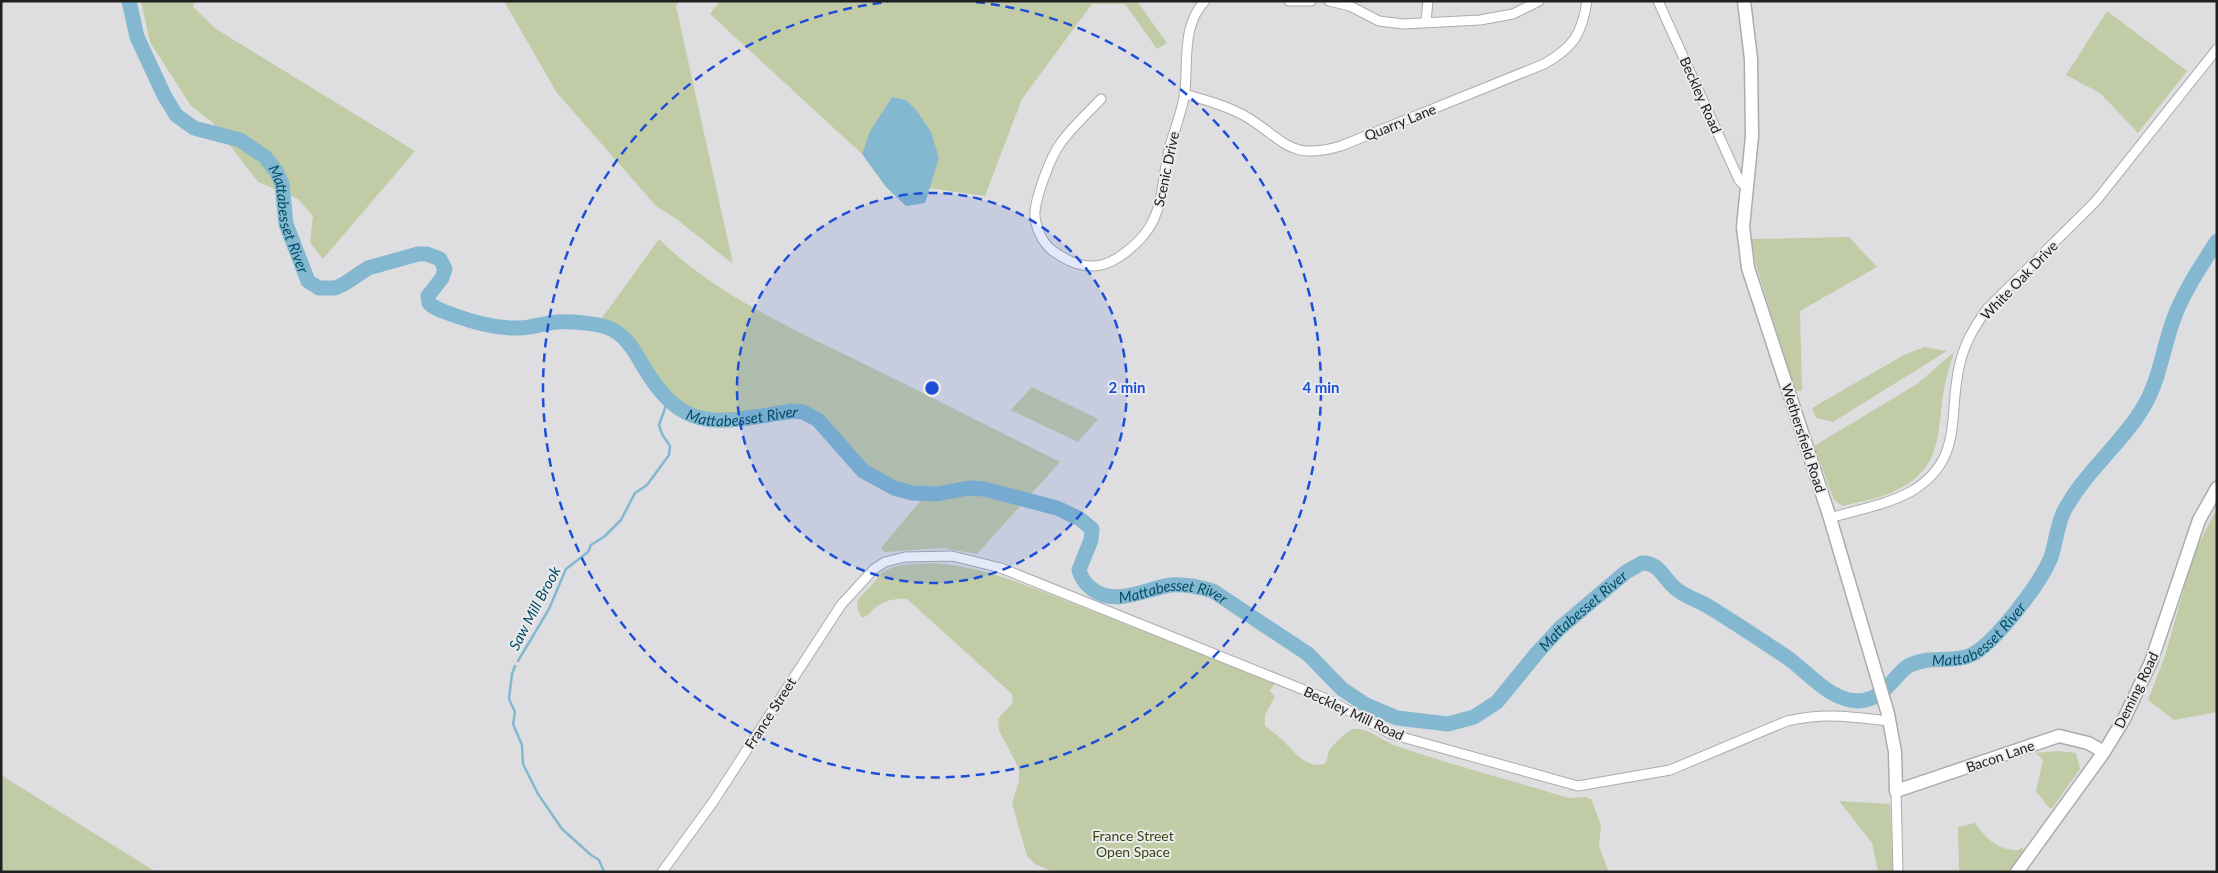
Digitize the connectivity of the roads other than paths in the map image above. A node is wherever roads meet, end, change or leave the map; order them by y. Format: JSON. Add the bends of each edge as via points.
{"nodes":[{"id":1,"x":1205,"y":1,"type":"edge"},
{"id":2,"x":1288,"y":1,"type":"edge"},
{"id":3,"x":1311,"y":1,"type":"edge"},
{"id":4,"x":1329,"y":1,"type":"edge"},
{"id":5,"x":1428,"y":1,"type":"edge"},
{"id":6,"x":1540,"y":1,"type":"edge"},
{"id":7,"x":1587,"y":1,"type":"edge"},
{"id":8,"x":1658,"y":1,"type":"edge"},
{"id":9,"x":1744,"y":1,"type":"edge"},
{"id":10,"x":1426,"y":22,"type":"junction"},
{"id":11,"x":2217,"y":49,"type":"edge"},
{"id":12,"x":1184,"y":94,"type":"junction"},
{"id":13,"x":1101,"y":99,"type":"dead end"},
{"id":14,"x":1746,"y":187,"type":"junction"},
{"id":15,"x":2217,"y":488,"type":"edge"},
{"id":16,"x":1830,"y":518,"type":"junction"},
{"id":17,"x":885,"y":562,"type":"joint"},
{"id":18,"x":1890,"y":721,"type":"junction"},
{"id":19,"x":2104,"y":752,"type":"junction"},
{"id":20,"x":1896,"y":791,"type":"junction"},
{"id":21,"x":662,"y":872,"type":"edge"},
{"id":22,"x":1898,"y":872,"type":"edge"},
{"id":23,"x":2017,"y":872,"type":"edge"}],
"edges":[{"from":1,"to":12,"type":"street","name":"Scenic Drive","via":[[1190,22]]},
{"from":2,"to":3,"type":"street"},
{"from":4,"to":10,"type":"street","via":[[1350,6],[1386,22]]},
{"from":5,"to":10,"type":"street"},
{"from":6,"to":10,"type":"street","via":[[1514,14],[1480,20]]},
{"from":7,"to":12,"type":"street","name":"Quarry Lane","via":[[1584,22],[1570,47],[1544,64],[1322,152],[1290,148],[1235,111]]},
{"from":8,"to":14,"type":"street","name":"Beckley Road","via":[[1739,180]]},
{"from":9,"to":14,"type":"street","name":"Wethersfield Road","via":[[1751,59],[1752,136]]},
{"from":11,"to":16,"type":"street","name":"White Oak Drive","via":[[2096,201],[1987,309],[1974,328],[1955,386],[1951,439],[1934,473],[1908,493]]},
{"from":12,"to":13,"type":"street","name":"Scenic Drive","via":[[1163,192],[1150,229],[1129,251],[1110,263],[1089,267],[1068,262],[1048,247],[1038,230],[1035,212],[1048,169],[1060,144]]},
{"from":14,"to":16,"type":"street","name":"Wethersfield Road","via":[[1743,227],[1748,268]]},
{"from":15,"to":19,"type":"street","name":"Deming Road","via":[[2199,520],[2151,662]]},
{"from":16,"to":18,"type":"street","name":"Wethersfield Road"},
{"from":17,"to":18,"type":"street","name":"Beckley Mill Road","via":[[905,557],[952,556],[1001,568],[1330,700],[1391,734],[1578,786],[1670,770],[1804,716],[1830,714]]},
{"from":17,"to":21,"type":"street","name":"France Street","via":[[860,582],[841,605],[713,802]]},
{"from":18,"to":20,"type":"street","name":"Wethersfield Road"},
{"from":19,"to":20,"type":"street","name":"Bacon Lane","via":[[2088,743],[2059,736]]},
{"from":19,"to":23,"type":"street","name":"Deming Road"},
{"from":20,"to":22,"type":"street","name":"Wethersfield Road"}]}
